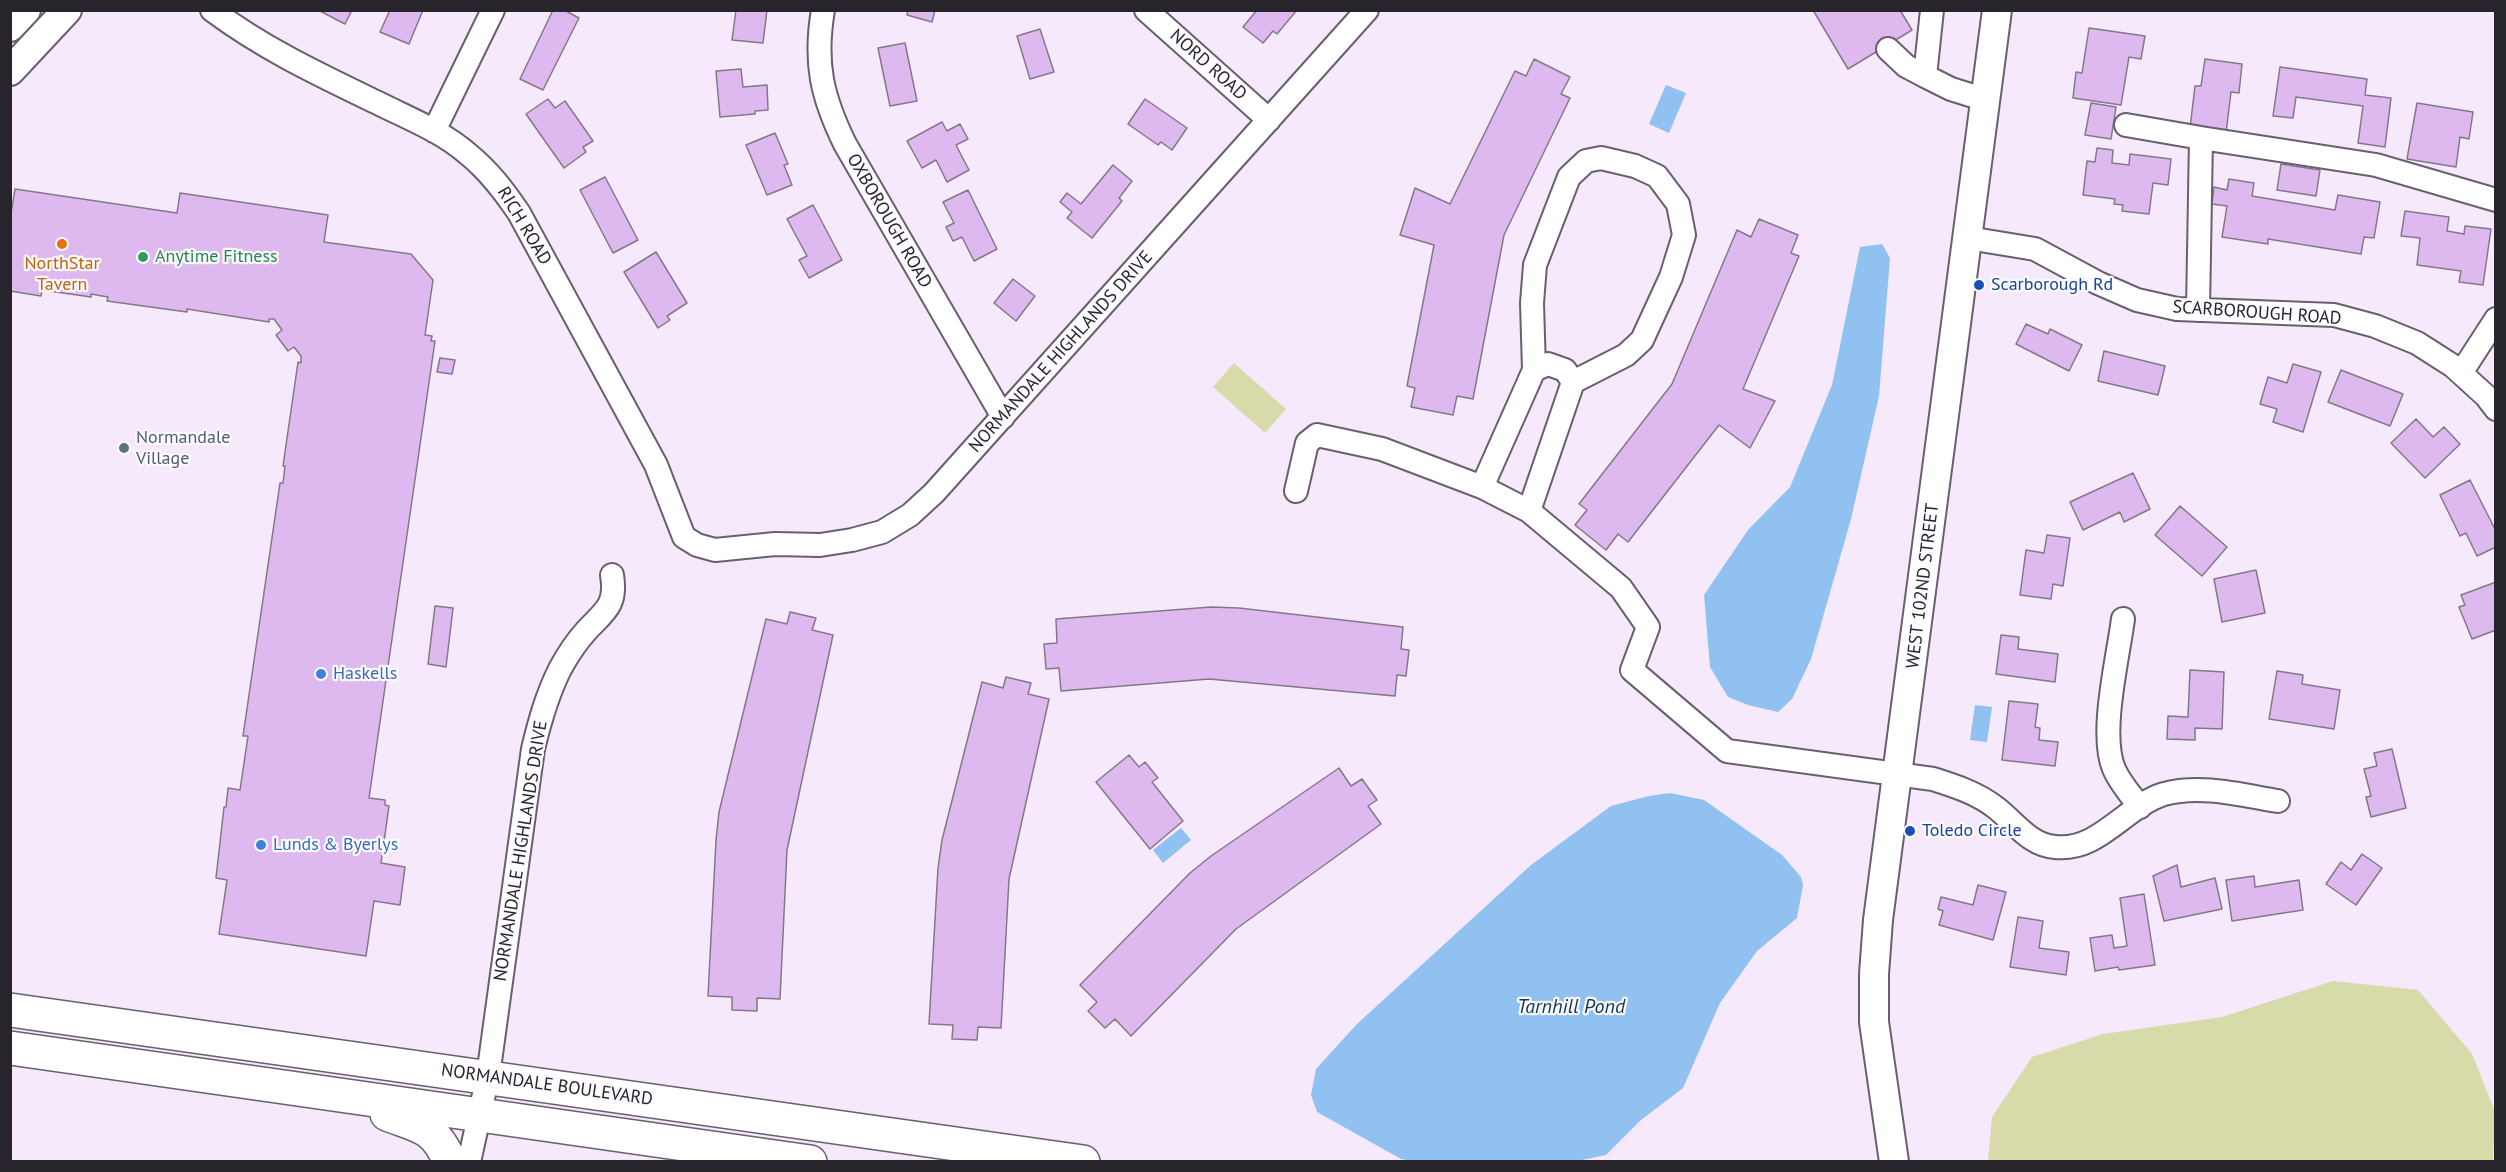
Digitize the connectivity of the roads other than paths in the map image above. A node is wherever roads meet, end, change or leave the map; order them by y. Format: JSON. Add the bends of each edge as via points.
{"nodes":[{"id":1,"x":26,"y":10,"type":"edge"},
{"id":2,"x":67,"y":10,"type":"edge"},
{"id":3,"x":212,"y":10,"type":"edge"},
{"id":4,"x":494,"y":10,"type":"edge"},
{"id":5,"x":823,"y":10,"type":"edge"},
{"id":6,"x":1146,"y":10,"type":"edge"},
{"id":7,"x":1367,"y":10,"type":"edge"},
{"id":8,"x":1932,"y":10,"type":"edge"},
{"id":9,"x":1997,"y":10,"type":"edge"},
{"id":10,"x":10,"y":27,"type":"edge"},
{"id":11,"x":1888,"y":49,"type":"dead end"},
{"id":12,"x":10,"y":71,"type":"edge"},
{"id":13,"x":1925,"y":76,"type":"junction"},
{"id":14,"x":1986,"y":100,"type":"junction"},
{"id":15,"x":1269,"y":120,"type":"junction"},
{"id":16,"x":2126,"y":125,"type":"dead end"},
{"id":17,"x":434,"y":131,"type":"junction"},
{"id":18,"x":2201,"y":138,"type":"junction"},
{"id":19,"x":2496,"y":200,"type":"edge"},
{"id":20,"x":1968,"y":238,"type":"junction"},
{"id":21,"x":2198,"y":310,"type":"junction"},
{"id":22,"x":2496,"y":319,"type":"edge"},
{"id":23,"x":1534,"y":370,"type":"junction"},
{"id":24,"x":2461,"y":373,"type":"junction"},
{"id":25,"x":1573,"y":382,"type":"junction"},
{"id":26,"x":2496,"y":409,"type":"edge"},
{"id":27,"x":1003,"y":417,"type":"junction"},
{"id":28,"x":1482,"y":487,"type":"junction"},
{"id":29,"x":1296,"y":491,"type":"dead end"},
{"id":30,"x":1529,"y":511,"type":"junction"},
{"id":31,"x":684,"y":537,"type":"joint"},
{"id":32,"x":612,"y":575,"type":"dead end"},
{"id":33,"x":2123,"y":619,"type":"dead end"},
{"id":34,"x":1899,"y":774,"type":"junction"},
{"id":35,"x":2278,"y":801,"type":"dead end"},
{"id":36,"x":2140,"y":807,"type":"junction"},
{"id":37,"x":10,"y":1010,"type":"edge"},
{"id":38,"x":10,"y":1047,"type":"edge"},
{"id":39,"x":488,"y":1076,"type":"junction"},
{"id":40,"x":335,"y":1094,"type":"junction"},
{"id":41,"x":479,"y":1114,"type":"junction"},
{"id":42,"x":450,"y":1161,"type":"edge"},
{"id":43,"x":469,"y":1161,"type":"edge"},
{"id":44,"x":810,"y":1161,"type":"edge"},
{"id":45,"x":1083,"y":1161,"type":"edge"},
{"id":46,"x":1894,"y":1161,"type":"edge"}],
"edges":[{"from":1,"to":10,"type":"street"},
{"from":2,"to":12,"type":"street"},
{"from":3,"to":17,"type":"street","name":"RICH ROAD","via":[[247,36],[287,58]]},
{"from":4,"to":17,"type":"street"},
{"from":5,"to":27,"type":"street","name":"OXBOROUGH ROAD","via":[[818,45],[821,80],[830,112]]},
{"from":6,"to":15,"type":"street","name":"NORD ROAD"},
{"from":7,"to":15,"type":"street","name":"NORMANDALE HIGHLANDS DRIVE"},
{"from":8,"to":13,"type":"street"},
{"from":9,"to":14,"type":"street","name":"WEST 102ND STREET"},
{"from":11,"to":13,"type":"street","via":[[1906,66]]},
{"from":13,"to":14,"type":"street"},
{"from":14,"to":20,"type":"street","name":"WEST 102ND STREET"},
{"from":15,"to":27,"type":"street","name":"NORMANDALE HIGHLANDS DRIVE"},
{"from":16,"to":18,"type":"street"},
{"from":17,"to":31,"type":"street","name":"RICH ROAD","via":[[497,180],[519,213],[651,455]]},
{"from":18,"to":19,"type":"street","via":[[2376,165]]},
{"from":18,"to":21,"type":"street"},
{"from":20,"to":21,"type":"street","name":"SCARBOROUGH ROAD","via":[[2036,249],[2098,284],[2137,300]]},
{"from":20,"to":34,"type":"street","name":"WEST 102ND STREET"},
{"from":21,"to":24,"type":"street","name":"SCARBOROUGH ROAD","via":[[2334,315],[2416,343]]},
{"from":22,"to":24,"type":"street"},
{"from":23,"to":25,"type":"street","via":[[1548,364],[1565,370]]},
{"from":23,"to":25,"type":"street","via":[[1535,265],[1569,177],[1586,161],[1601,158],[1635,166],[1657,176],[1678,204],[1684,235],[1671,277],[1642,340],[1626,355]]},
{"from":23,"to":28,"type":"street"},
{"from":24,"to":26,"type":"street","name":"SCARBOROUGH ROAD"},
{"from":25,"to":30,"type":"street"},
{"from":27,"to":31,"type":"street","name":"NORMANDALE HIGHLANDS DRIVE","via":[[926,501],[882,532],[820,545],[775,544],[715,550]]},
{"from":28,"to":29,"type":"street","via":[[1382,449],[1317,435],[1308,442]]},
{"from":28,"to":30,"type":"street"},
{"from":30,"to":34,"type":"street","via":[[1621,588],[1648,627],[1632,670],[1727,751]]},
{"from":32,"to":39,"type":"street","name":"NORMANDALE HIGHLANDS DRIVE","via":[[612,600],[561,667],[543,706]]},
{"from":33,"to":36,"type":"street","via":[[2108,746],[2114,768]]},
{"from":34,"to":36,"type":"street","via":[[1965,789],[1994,806],[2034,841],[2053,847],[2072,848],[2089,841]]},
{"from":34,"to":46,"type":"street","name":"WEST 102ND STREET","via":[[1874,974],[1879,1071]]},
{"from":35,"to":36,"type":"street","via":[[2184,789],[2161,795]]},
{"from":37,"to":39,"type":"main road","name":"NORMANDALE BOULEVARD"},
{"from":38,"to":40,"type":"main road"},
{"from":39,"to":41,"type":"street","name":"NORMANDALE HIGHLANDS DRIVE"},
{"from":39,"to":45,"type":"main road","name":"NORMANDALE BOULEVARD"},
{"from":40,"to":41,"type":"main road"},
{"from":40,"to":42,"type":"main road","via":[[427,1129],[439,1139]]},
{"from":41,"to":43,"type":"street","name":"NORMANDALE HIGHLANDS DRIVE"},
{"from":41,"to":44,"type":"main road"}]}
